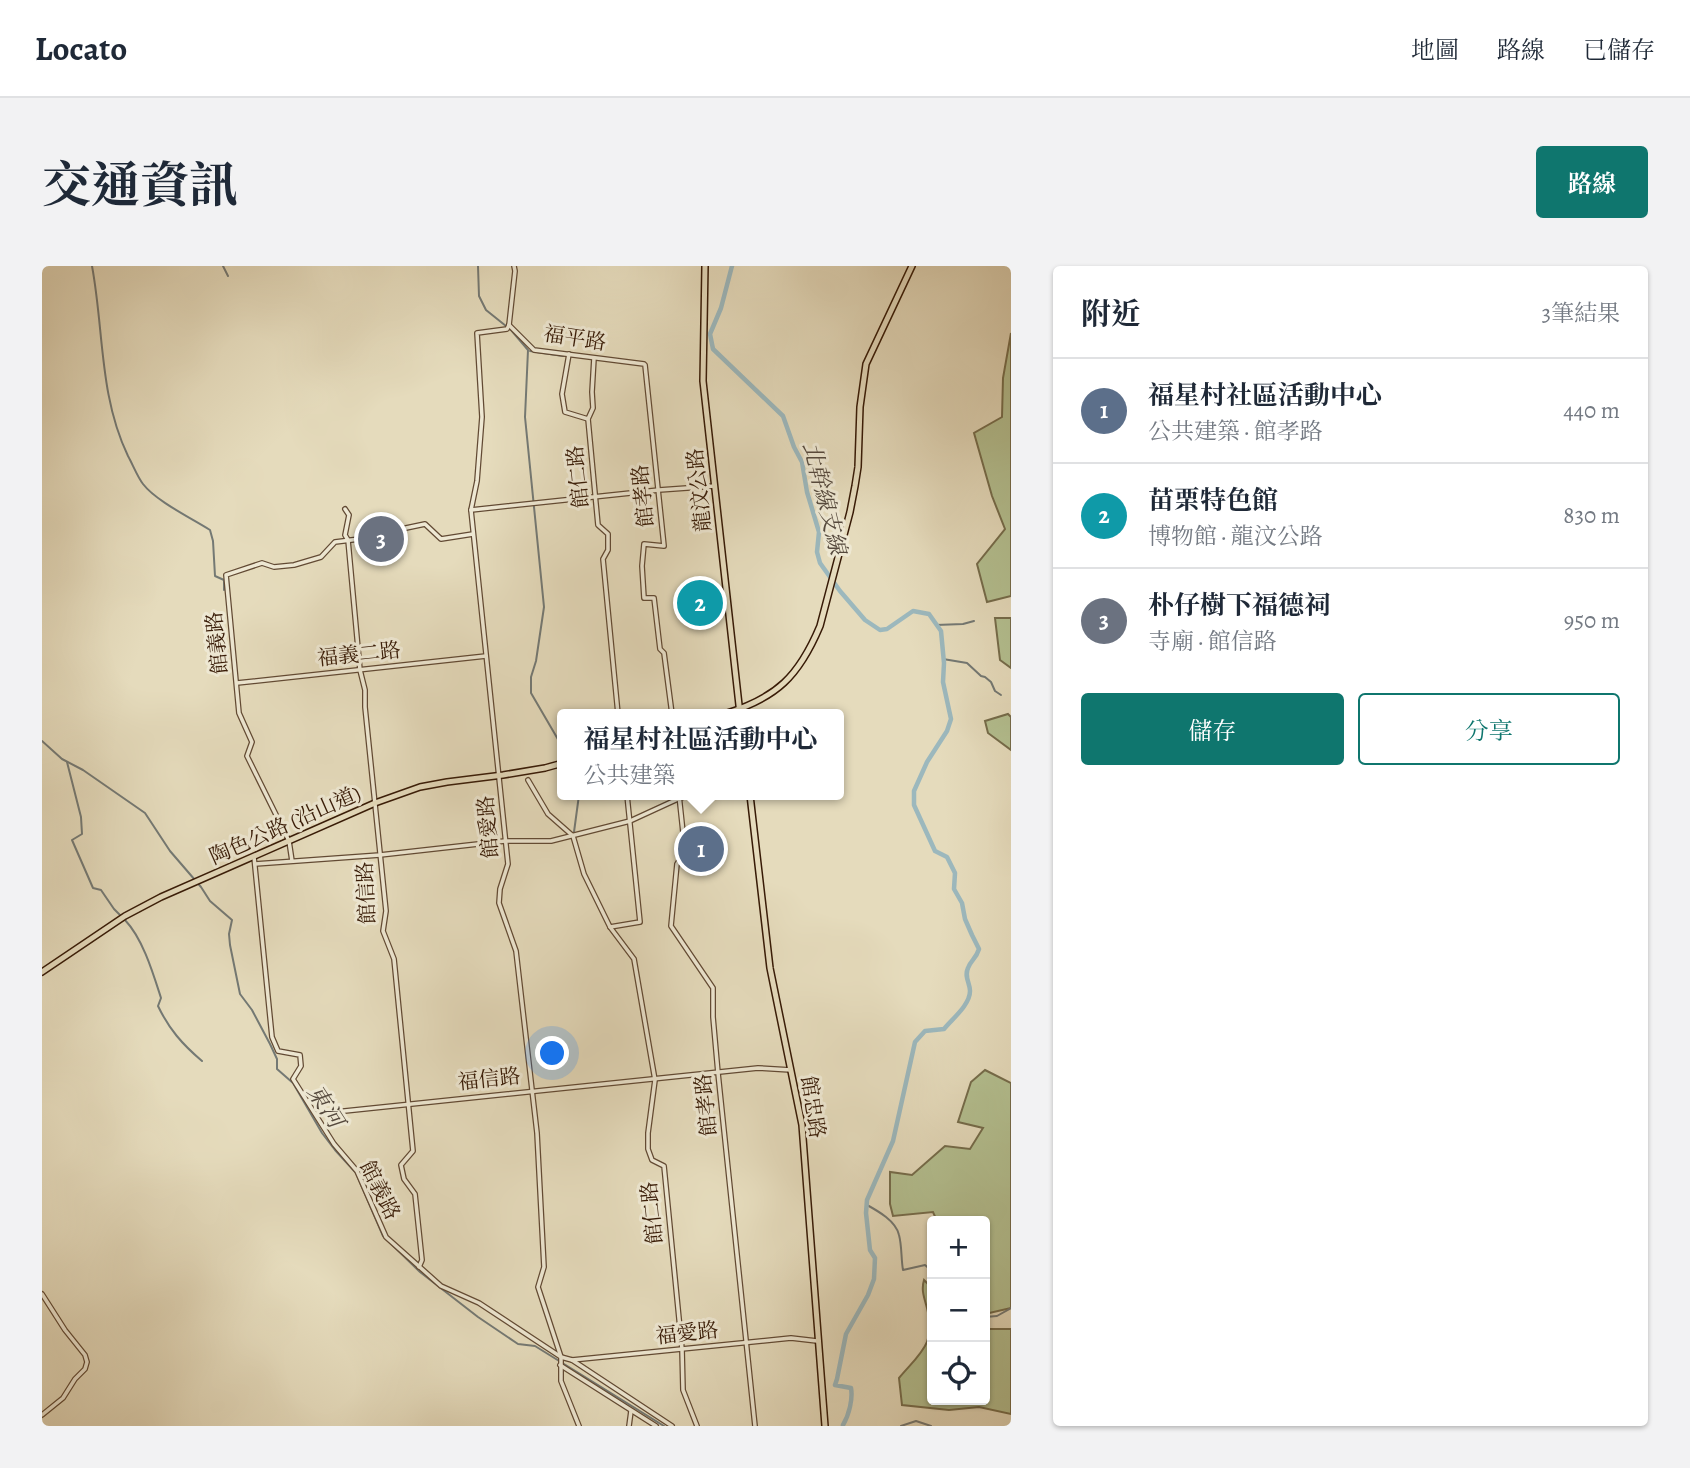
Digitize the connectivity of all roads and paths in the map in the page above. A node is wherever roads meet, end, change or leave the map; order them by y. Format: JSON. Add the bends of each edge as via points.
{"nodes":[{"id":1,"x":514,"y":266,"type":"edge"},
{"id":2,"x":705,"y":266,"type":"edge"},
{"id":3,"x":912,"y":266,"type":"edge"},
{"id":4,"x":509,"y":325,"type":"junction"},
{"id":5,"x":569,"y":354,"type":"junction"},
{"id":6,"x":594,"y":358,"type":"junction"},
{"id":7,"x":645,"y":365,"type":"joint"},
{"id":8,"x":587,"y":419,"type":"junction"},
{"id":9,"x":715,"y":486,"type":"junction"},
{"id":10,"x":659,"y":490,"type":"junction"},
{"id":11,"x":596,"y":497,"type":"junction"},
{"id":12,"x":345,"y":509,"type":"dead end"},
{"id":13,"x":471,"y":510,"type":"junction"},
{"id":14,"x":473,"y":534,"type":"junction"},
{"id":15,"x":348,"y":540,"type":"junction"},
{"id":16,"x":486,"y":656,"type":"junction"},
{"id":17,"x":360,"y":670,"type":"junction"},
{"id":18,"x":236,"y":683,"type":"junction"},
{"id":19,"x":618,"y":709,"type":"edge"},
{"id":20,"x":670,"y":709,"type":"edge"},
{"id":21,"x":740,"y":709,"type":"edge"},
{"id":22,"x":745,"y":709,"type":"edge"},
{"id":23,"x":557,"y":764,"type":"edge"},
{"id":24,"x":499,"y":776,"type":"junction"},
{"id":25,"x":528,"y":779,"type":"dead end"},
{"id":26,"x":628,"y":800,"type":"edge"},
{"id":27,"x":672,"y":800,"type":"edge"},
{"id":28,"x":680,"y":800,"type":"edge"},
{"id":29,"x":750,"y":800,"type":"edge"},
{"id":30,"x":375,"y":803,"type":"junction"},
{"id":31,"x":630,"y":821,"type":"junction"},
{"id":32,"x":573,"y":836,"type":"junction"},
{"id":33,"x":289,"y":841,"type":"junction"},
{"id":34,"x":505,"y":841,"type":"junction"},
{"id":35,"x":380,"y":855,"type":"junction"},
{"id":36,"x":254,"y":856,"type":"junction"},
{"id":37,"x":292,"y":862,"type":"junction"},
{"id":38,"x":255,"y":864,"type":"junction"},
{"id":39,"x":610,"y":927,"type":"junction"},
{"id":40,"x":42,"y":972,"type":"edge"},
{"id":41,"x":791,"y":1070,"type":"junction"},
{"id":42,"x":718,"y":1073,"type":"junction"},
{"id":43,"x":655,"y":1080,"type":"junction"},
{"id":44,"x":531,"y":1090,"type":"junction"},
{"id":45,"x":408,"y":1103,"type":"junction"},
{"id":46,"x":316,"y":1114,"type":"junction"},
{"id":47,"x":419,"y":1267,"type":"junction"},
{"id":48,"x":42,"y":1294,"type":"edge"},
{"id":49,"x":817,"y":1341,"type":"junction"},
{"id":50,"x":746,"y":1342,"type":"junction"},
{"id":51,"x":682,"y":1349,"type":"junction"},
{"id":52,"x":561,"y":1357,"type":"junction"},
{"id":53,"x":572,"y":1360,"type":"junction"},
{"id":54,"x":560,"y":1365,"type":"junction"},
{"id":55,"x":631,"y":1411,"type":"junction"},
{"id":56,"x":42,"y":1415,"type":"edge"},
{"id":57,"x":579,"y":1426,"type":"edge"},
{"id":58,"x":629,"y":1426,"type":"edge"},
{"id":59,"x":656,"y":1426,"type":"edge"},
{"id":60,"x":672,"y":1426,"type":"edge"},
{"id":61,"x":697,"y":1426,"type":"edge"},
{"id":62,"x":755,"y":1426,"type":"edge"},
{"id":63,"x":825,"y":1426,"type":"edge"}],
"edges":[{"from":1,"to":4,"type":"street"},
{"from":2,"to":9,"type":"main road","name":"龍汶公路","via":[[703,380]]},
{"from":3,"to":22,"type":"main road","via":[[866,364],[855,486],[820,626],[800,666],[779,688]]},
{"from":4,"to":5,"type":"street","name":"福平路","via":[[534,350]]},
{"from":4,"to":13,"type":"street","name":"館愛路","via":[[477,333],[482,417]]},
{"from":5,"to":6,"type":"street","name":"福平路"},
{"from":5,"to":8,"type":"street","via":[[562,394],[565,412]]},
{"from":6,"to":7,"type":"street","name":"福平路"},
{"from":6,"to":8,"type":"street","name":"館仁路","via":[[593,408]]},
{"from":7,"to":10,"type":"street","name":"館孝路"},
{"from":8,"to":11,"type":"street","name":"館仁路"},
{"from":9,"to":10,"type":"street"},
{"from":9,"to":21,"type":"main road","name":"龍汶公路"},
{"from":10,"to":11,"type":"street"},
{"from":10,"to":20,"type":"street","name":"館孝路","via":[[664,546],[645,544],[642,566],[645,598],[654,598]]},
{"from":11,"to":13,"type":"street"},
{"from":11,"to":19,"type":"street","name":"館仁路","via":[[598,525],[608,534],[603,559]]},
{"from":12,"to":15,"type":"street","name":"館信路"},
{"from":13,"to":14,"type":"street","name":"館愛路"},
{"from":14,"to":15,"type":"street","via":[[440,539],[425,524]]},
{"from":14,"to":16,"type":"street","name":"館愛路"},
{"from":15,"to":17,"type":"street","name":"館信路"},
{"from":15,"to":18,"type":"street","name":"館義路","via":[[335,542],[321,557],[274,567],[262,563],[226,575]]},
{"from":16,"to":17,"type":"street","name":"福義二路"},
{"from":16,"to":24,"type":"street","name":"館愛路"},
{"from":17,"to":18,"type":"street","name":"福義二路"},
{"from":17,"to":30,"type":"street","name":"館信路"},
{"from":18,"to":33,"type":"street","name":"館義路","via":[[239,713],[252,742],[247,756]]},
{"from":23,"to":24,"type":"main road","name":"陶色公路 (沿山道)"},
{"from":24,"to":30,"type":"main road","name":"陶色公路 (沿山道)","via":[[421,787]]},
{"from":24,"to":34,"type":"street","name":"館愛路"},
{"from":25,"to":32,"type":"street","via":[[548,814]]},
{"from":26,"to":31,"type":"street"},
{"from":27,"to":31,"type":"street"},
{"from":28,"to":42,"type":"street","name":"館孝路","via":[[685,851],[677,864],[671,926],[713,988]]},
{"from":29,"to":41,"type":"main road","name":"館忠路","via":[[767,946]]},
{"from":30,"to":33,"type":"main road","name":"陶色公路 (沿山道)"},
{"from":30,"to":35,"type":"street","name":"館信路"},
{"from":31,"to":32,"type":"street"},
{"from":31,"to":39,"type":"street","via":[[640,922]]},
{"from":32,"to":34,"type":"street"},
{"from":32,"to":39,"type":"street","name":"館仁路","via":[[584,874]]},
{"from":33,"to":36,"type":"main road","name":"陶色公路 (沿山道)"},
{"from":33,"to":37,"type":"street","name":"館義路"},
{"from":34,"to":35,"type":"street"},
{"from":34,"to":44,"type":"street","name":"館愛路","via":[[508,864],[499,903],[516,951]]},
{"from":35,"to":37,"type":"street"},
{"from":35,"to":45,"type":"street","name":"館信路","via":[[386,911],[383,931],[394,959]]},
{"from":36,"to":38,"type":"street","name":"館義路"},
{"from":36,"to":40,"type":"main road","name":"陶色公路 (沿山道)","via":[[128,915]]},
{"from":37,"to":38,"type":"street"},
{"from":38,"to":46,"type":"street","name":"館義路","via":[[272,1037],[278,1051],[300,1055],[301,1066],[293,1079]]},
{"from":39,"to":43,"type":"street","name":"館仁路","via":[[634,959]]},
{"from":41,"to":42,"type":"street","name":"福信路"},
{"from":41,"to":49,"type":"main road","name":"館忠路","via":[[803,1135]]},
{"from":42,"to":43,"type":"street","name":"福信路"},
{"from":42,"to":50,"type":"street","name":"館孝路"},
{"from":43,"to":44,"type":"street","name":"福信路"},
{"from":43,"to":51,"type":"street","name":"館仁路","via":[[648,1149],[652,1160],[664,1167]]},
{"from":44,"to":45,"type":"street","name":"福信路"},
{"from":44,"to":52,"type":"street","name":"館愛路","via":[[544,1267],[538,1287]]},
{"from":45,"to":46,"type":"street","name":"福信路"},
{"from":45,"to":47,"type":"street","name":"館信路","via":[[413,1151],[401,1165],[415,1194]]},
{"from":46,"to":47,"type":"street","name":"館義路","via":[[360,1175],[386,1237]]},
{"from":47,"to":52,"type":"street","name":"館義路","via":[[441,1286],[479,1303]]},
{"from":48,"to":56,"type":"street","via":[[87,1362],[63,1398]]},
{"from":49,"to":50,"type":"street","name":"福愛路"},
{"from":49,"to":63,"type":"main road","name":"館忠路"},
{"from":50,"to":51,"type":"street","name":"福愛路"},
{"from":50,"to":62,"type":"street","name":"館孝路"},
{"from":51,"to":53,"type":"street","name":"福愛路"},
{"from":51,"to":61,"type":"street","name":"館仁路","via":[[683,1390]]},
{"from":52,"to":53,"type":"street","name":"福愛路"},
{"from":52,"to":54,"type":"street","name":"館愛路"},
{"from":53,"to":60,"type":"street"},
{"from":54,"to":55,"type":"street"},
{"from":54,"to":57,"type":"street","name":"館愛路","via":[[561,1381]]},
{"from":55,"to":58,"type":"street"},
{"from":55,"to":59,"type":"street"}]}
